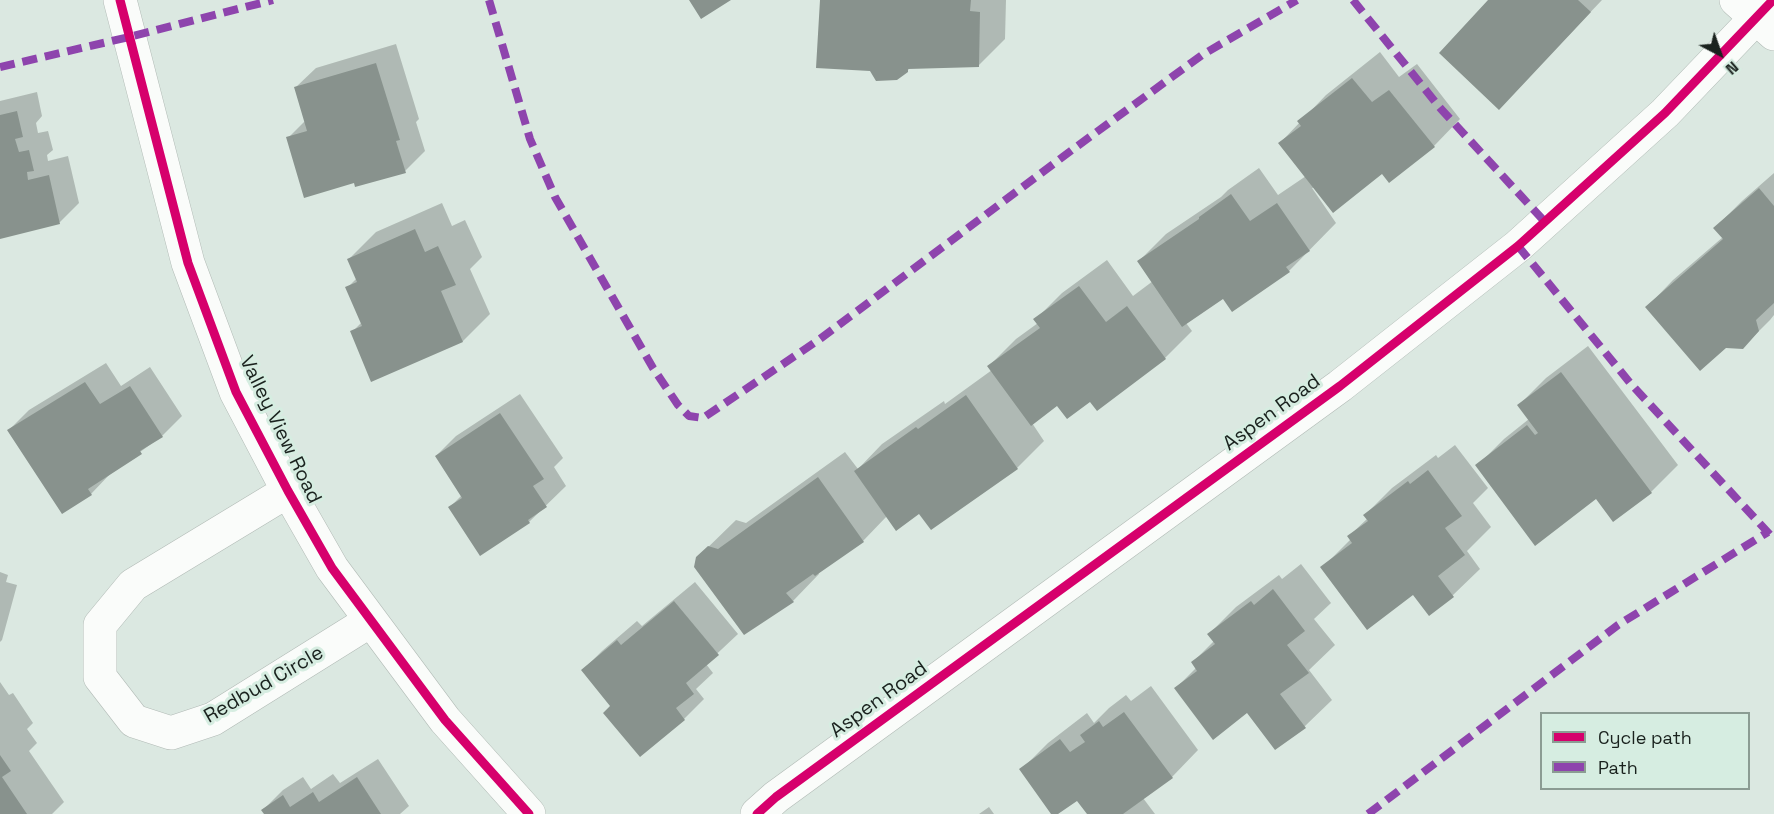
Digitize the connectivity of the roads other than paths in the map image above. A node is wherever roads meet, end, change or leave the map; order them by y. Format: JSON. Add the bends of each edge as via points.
{"nodes":[{"id":1,"x":120,"y":0,"type":"edge"},
{"id":2,"x":1760,"y":13,"type":"edge"},
{"id":3,"x":288,"y":491,"type":"junction"},
{"id":4,"x":370,"y":621,"type":"junction"},
{"id":5,"x":529,"y":814,"type":"edge"},
{"id":6,"x":757,"y":814,"type":"edge"}],
"edges":[{"from":1,"to":3,"type":"street","name":"Valley View Road","via":[[188,263],[236,392]]},
{"from":2,"to":6,"type":"street","name":"Aspen Road","via":[[1665,113],[1518,246],[1340,386]]},
{"from":3,"to":4,"type":"street","name":"Valley View Road","via":[[332,568]]},
{"from":3,"to":4,"type":"street","name":"Redbud Circle","via":[[133,585],[100,625],[100,677],[134,720],[171,733],[213,719]]},
{"from":4,"to":5,"type":"street","name":"Valley View Road","via":[[445,720]]}]}
